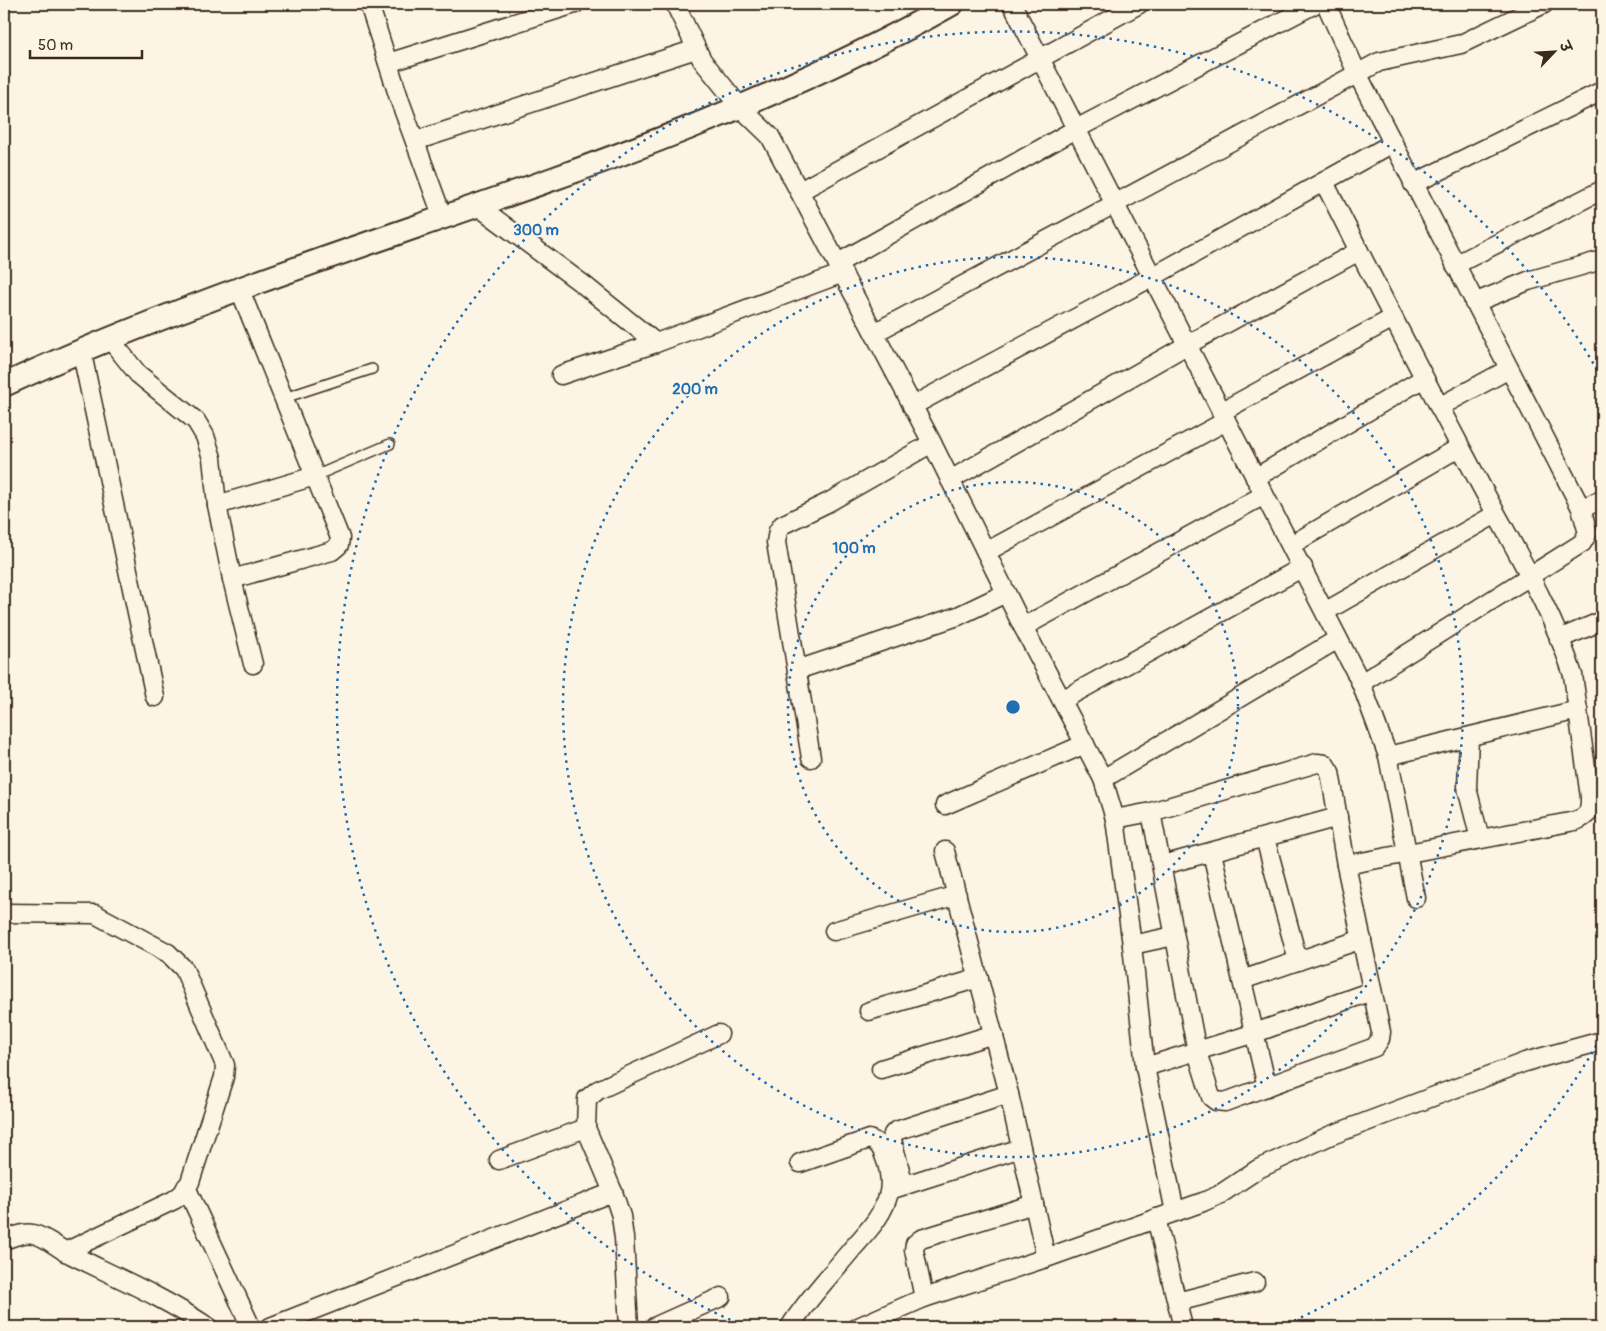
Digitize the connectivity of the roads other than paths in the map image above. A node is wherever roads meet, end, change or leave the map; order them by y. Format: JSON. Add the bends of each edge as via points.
{"nodes":[{"id":1,"x":369,"y":4,"type":"edge"},
{"id":2,"x":575,"y":4,"type":"edge"},
{"id":3,"x":675,"y":4,"type":"edge"},
{"id":4,"x":950,"y":4,"type":"edge"},
{"id":5,"x":1012,"y":4,"type":"edge"},
{"id":6,"x":1139,"y":4,"type":"edge"},
{"id":7,"x":1315,"y":4,"type":"edge"},
{"id":8,"x":1326,"y":4,"type":"edge"},
{"id":9,"x":1544,"y":4,"type":"edge"},
{"id":10,"x":696,"y":49,"type":"junction"},
{"id":11,"x":1040,"y":58,"type":"junction"},
{"id":12,"x":388,"y":63,"type":"junction"},
{"id":13,"x":1358,"y":73,"type":"junction"},
{"id":14,"x":1602,"y":91,"type":"edge"},
{"id":15,"x":740,"y":107,"type":"junction"},
{"id":16,"x":1076,"y":129,"type":"junction"},
{"id":17,"x":415,"y":141,"type":"junction"},
{"id":18,"x":1393,"y":143,"type":"junction"},
{"id":19,"x":1324,"y":182,"type":"junction"},
{"id":20,"x":1413,"y":184,"type":"junction"},
{"id":21,"x":1602,"y":190,"type":"edge"},
{"id":22,"x":800,"y":191,"type":"junction"},
{"id":23,"x":1114,"y":202,"type":"junction"},
{"id":24,"x":478,"y":206,"type":"junction"},
{"id":25,"x":443,"y":218,"type":"junction"},
{"id":26,"x":1359,"y":252,"type":"junction"},
{"id":27,"x":1602,"y":260,"type":"edge"},
{"id":28,"x":1455,"y":265,"type":"junction"},
{"id":29,"x":840,"y":268,"type":"junction"},
{"id":30,"x":1152,"y":277,"type":"junction"},
{"id":31,"x":240,"y":290,"type":"junction"},
{"id":32,"x":1474,"y":303,"type":"junction"},
{"id":33,"x":1393,"y":318,"type":"junction"},
{"id":34,"x":874,"y":333,"type":"junction"},
{"id":35,"x":109,"y":338,"type":"junction"},
{"id":36,"x":656,"y":343,"type":"junction"},
{"id":37,"x":1187,"y":345,"type":"junction"},
{"id":38,"x":81,"y":349,"type":"junction"},
{"id":39,"x":372,"y":369,"type":"dead end"},
{"id":40,"x":1508,"y":369,"type":"junction"},
{"id":41,"x":561,"y":375,"type":"dead end"},
{"id":42,"x":1424,"y":378,"type":"junction"},
{"id":43,"x":4,"y":385,"type":"edge"},
{"id":44,"x":284,"y":398,"type":"junction"},
{"id":45,"x":912,"y":406,"type":"junction"},
{"id":46,"x":1440,"y":407,"type":"junction"},
{"id":47,"x":1223,"y":416,"type":"junction"},
{"id":48,"x":932,"y":443,"type":"junction"},
{"id":49,"x":390,"y":444,"type":"dead end"},
{"id":50,"x":1460,"y":447,"type":"junction"},
{"id":51,"x":315,"y":476,"type":"junction"},
{"id":52,"x":1255,"y":478,"type":"junction"},
{"id":53,"x":950,"y":480,"type":"junction"},
{"id":54,"x":1264,"y":495,"type":"junction"},
{"id":55,"x":1602,"y":500,"type":"edge"},
{"id":56,"x":218,"y":505,"type":"junction"},
{"id":57,"x":1581,"y":508,"type":"junction"},
{"id":58,"x":1496,"y":514,"type":"junction"},
{"id":59,"x":1291,"y":545,"type":"junction"},
{"id":60,"x":986,"y":552,"type":"junction"},
{"id":61,"x":1302,"y":567,"type":"junction"},
{"id":62,"x":1529,"y":577,"type":"junction"},
{"id":63,"x":232,"y":579,"type":"junction"},
{"id":64,"x":1006,"y":593,"type":"junction"},
{"id":65,"x":1326,"y":611,"type":"junction"},
{"id":66,"x":1602,"y":621,"type":"edge"},
{"id":67,"x":1023,"y":627,"type":"junction"},
{"id":68,"x":1338,"y":638,"type":"junction"},
{"id":69,"x":1558,"y":638,"type":"junction"},
{"id":70,"x":253,"y":664,"type":"dead end"},
{"id":71,"x":797,"y":670,"type":"junction"},
{"id":72,"x":1361,"y":683,"type":"junction"},
{"id":73,"x":155,"y":697,"type":"dead end"},
{"id":74,"x":1062,"y":700,"type":"junction"},
{"id":75,"x":1578,"y":710,"type":"junction"},
{"id":76,"x":1469,"y":736,"type":"junction"},
{"id":77,"x":1085,"y":744,"type":"junction"},
{"id":78,"x":1388,"y":756,"type":"junction"},
{"id":79,"x":811,"y":758,"type":"dead end"},
{"id":80,"x":1103,"y":779,"type":"junction"},
{"id":81,"x":945,"y":805,"type":"dead end"},
{"id":82,"x":1151,"y":812,"type":"junction"},
{"id":83,"x":1338,"y":817,"type":"junction"},
{"id":84,"x":1115,"y":818,"type":"junction"},
{"id":85,"x":1265,"y":838,"type":"junction"},
{"id":86,"x":1480,"y":839,"type":"junction"},
{"id":87,"x":945,"y":851,"type":"dead end"},
{"id":88,"x":1212,"y":853,"type":"junction"},
{"id":89,"x":1407,"y":854,"type":"junction"},
{"id":90,"x":1163,"y":865,"type":"junction"},
{"id":91,"x":1346,"y":865,"type":"junction"},
{"id":92,"x":957,"y":895,"type":"junction"},
{"id":93,"x":1416,"y":898,"type":"dead end"},
{"id":94,"x":4,"y":913,"type":"edge"},
{"id":95,"x":834,"y":931,"type":"dead end"},
{"id":96,"x":1174,"y":936,"type":"junction"},
{"id":97,"x":1362,"y":939,"type":"junction"},
{"id":98,"x":1132,"y":945,"type":"junction"},
{"id":99,"x":1298,"y":961,"type":"junction"},
{"id":100,"x":979,"y":978,"type":"junction"},
{"id":101,"x":1242,"y":980,"type":"junction"},
{"id":102,"x":1372,"y":990,"type":"junction"},
{"id":103,"x":869,"y":1012,"type":"dead end"},
{"id":104,"x":1255,"y":1033,"type":"junction"},
{"id":105,"x":719,"y":1034,"type":"dead end"},
{"id":106,"x":994,"y":1034,"type":"junction"},
{"id":107,"x":1602,"y":1041,"type":"edge"},
{"id":108,"x":1197,"y":1052,"type":"junction"},
{"id":109,"x":1145,"y":1067,"type":"junction"},
{"id":110,"x":881,"y":1069,"type":"dead end"},
{"id":111,"x":1267,"y":1088,"type":"junction"},
{"id":112,"x":1009,"y":1094,"type":"junction"},
{"id":113,"x":586,"y":1128,"type":"junction"},
{"id":114,"x":1021,"y":1148,"type":"junction"},
{"id":115,"x":499,"y":1160,"type":"dead end"},
{"id":116,"x":800,"y":1162,"type":"dead end"},
{"id":117,"x":186,"y":1187,"type":"junction"},
{"id":118,"x":897,"y":1188,"type":"junction"},
{"id":119,"x":613,"y":1192,"type":"junction"},
{"id":120,"x":1034,"y":1204,"type":"junction"},
{"id":121,"x":1175,"y":1212,"type":"junction"},
{"id":122,"x":1156,"y":1218,"type":"junction"},
{"id":123,"x":4,"y":1240,"type":"edge"},
{"id":124,"x":65,"y":1252,"type":"junction"},
{"id":125,"x":1046,"y":1258,"type":"junction"},
{"id":126,"x":1255,"y":1282,"type":"dead end"},
{"id":127,"x":721,"y":1297,"type":"dead end"},
{"id":128,"x":924,"y":1298,"type":"junction"},
{"id":129,"x":1177,"y":1302,"type":"junction"},
{"id":130,"x":208,"y":1327,"type":"edge"},
{"id":131,"x":252,"y":1327,"type":"edge"},
{"id":132,"x":270,"y":1327,"type":"edge"},
{"id":133,"x":629,"y":1327,"type":"edge"},
{"id":134,"x":654,"y":1327,"type":"edge"},
{"id":135,"x":790,"y":1327,"type":"edge"},
{"id":136,"x":858,"y":1327,"type":"edge"},
{"id":137,"x":1183,"y":1327,"type":"edge"}],
"edges":[{"from":1,"to":12,"type":"street"},
{"from":2,"to":12,"type":"street"},
{"from":3,"to":10,"type":"street"},
{"from":4,"to":15,"type":"street","via":[[910,28]]},
{"from":5,"to":11,"type":"street"},
{"from":6,"to":11,"type":"street"},
{"from":7,"to":16,"type":"street"},
{"from":8,"to":13,"type":"street"},
{"from":9,"to":13,"type":"street","via":[[1461,44],[1397,56]]},
{"from":10,"to":15,"type":"street"},
{"from":10,"to":17,"type":"street"},
{"from":11,"to":16,"type":"street"},
{"from":11,"to":22,"type":"street"},
{"from":12,"to":17,"type":"street"},
{"from":13,"to":18,"type":"street"},
{"from":13,"to":23,"type":"street"},
{"from":14,"to":20,"type":"street"},
{"from":15,"to":22,"type":"street","via":[[770,136]]},
{"from":15,"to":24,"type":"street"},
{"from":16,"to":23,"type":"street"},
{"from":16,"to":29,"type":"street"},
{"from":17,"to":25,"type":"street"},
{"from":18,"to":19,"type":"street"},
{"from":18,"to":20,"type":"street"},
{"from":19,"to":26,"type":"street"},
{"from":19,"to":30,"type":"street"},
{"from":20,"to":28,"type":"street"},
{"from":21,"to":28,"type":"street"},
{"from":22,"to":29,"type":"street"},
{"from":23,"to":30,"type":"street"},
{"from":23,"to":34,"type":"street"},
{"from":24,"to":25,"type":"street"},
{"from":24,"to":36,"type":"street"},
{"from":25,"to":31,"type":"street"},
{"from":26,"to":33,"type":"street"},
{"from":26,"to":37,"type":"street"},
{"from":27,"to":32,"type":"street","via":[[1528,280]]},
{"from":28,"to":32,"type":"street"},
{"from":29,"to":34,"type":"street"},
{"from":29,"to":36,"type":"street"},
{"from":30,"to":37,"type":"street"},
{"from":30,"to":45,"type":"street"},
{"from":31,"to":35,"type":"street"},
{"from":31,"to":44,"type":"street"},
{"from":32,"to":40,"type":"street"},
{"from":33,"to":42,"type":"street"},
{"from":33,"to":47,"type":"street"},
{"from":34,"to":45,"type":"street"},
{"from":35,"to":38,"type":"street"},
{"from":35,"to":56,"type":"street","via":[[138,374],[196,421],[212,458]]},
{"from":36,"to":41,"type":"street"},
{"from":37,"to":47,"type":"street"},
{"from":37,"to":53,"type":"street"},
{"from":38,"to":43,"type":"street"},
{"from":38,"to":73,"type":"street"},
{"from":39,"to":44,"type":"lane"},
{"from":40,"to":46,"type":"street"},
{"from":40,"to":57,"type":"street"},
{"from":42,"to":46,"type":"street"},
{"from":42,"to":52,"type":"street"},
{"from":44,"to":51,"type":"street"},
{"from":45,"to":48,"type":"street"},
{"from":46,"to":50,"type":"street"},
{"from":47,"to":52,"type":"street"},
{"from":47,"to":60,"type":"street"},
{"from":48,"to":53,"type":"street"},
{"from":48,"to":71,"type":"street","via":[[782,525],[778,531],[776,542]]},
{"from":49,"to":51,"type":"lane"},
{"from":50,"to":58,"type":"street"},
{"from":50,"to":59,"type":"street"},
{"from":51,"to":56,"type":"street"},
{"from":51,"to":63,"type":"street","via":[[340,538],[339,545],[332,551]]},
{"from":52,"to":54,"type":"street"},
{"from":53,"to":60,"type":"street"},
{"from":54,"to":59,"type":"street"},
{"from":54,"to":67,"type":"street"},
{"from":55,"to":57,"type":"street"},
{"from":56,"to":63,"type":"street"},
{"from":57,"to":62,"type":"street","via":[[1588,533],[1582,543]]},
{"from":58,"to":62,"type":"street"},
{"from":58,"to":65,"type":"street"},
{"from":59,"to":61,"type":"street"},
{"from":60,"to":64,"type":"street"},
{"from":61,"to":65,"type":"street"},
{"from":61,"to":74,"type":"street"},
{"from":62,"to":69,"type":"street"},
{"from":62,"to":72,"type":"street"},
{"from":63,"to":70,"type":"street"},
{"from":64,"to":67,"type":"street"},
{"from":64,"to":71,"type":"street","via":[[958,616]]},
{"from":65,"to":68,"type":"street"},
{"from":66,"to":69,"type":"street"},
{"from":67,"to":74,"type":"street"},
{"from":68,"to":72,"type":"street"},
{"from":68,"to":80,"type":"street"},
{"from":69,"to":75,"type":"street","via":[[1573,675]]},
{"from":71,"to":79,"type":"street"},
{"from":72,"to":78,"type":"street"},
{"from":74,"to":77,"type":"street"},
{"from":75,"to":76,"type":"street"},
{"from":75,"to":86,"type":"street","via":[[1590,811],[1585,817]]},
{"from":76,"to":78,"type":"street"},
{"from":76,"to":86,"type":"street","via":[[1467,788]]},
{"from":77,"to":80,"type":"street"},
{"from":77,"to":81,"type":"street"},
{"from":78,"to":89,"type":"street"},
{"from":80,"to":84,"type":"street"},
{"from":82,"to":83,"type":"street","via":[[1317,763],[1325,764],[1330,772]]},
{"from":82,"to":84,"type":"street"},
{"from":82,"to":90,"type":"street"},
{"from":83,"to":85,"type":"street"},
{"from":83,"to":91,"type":"street"},
{"from":84,"to":98,"type":"street"},
{"from":85,"to":88,"type":"street"},
{"from":85,"to":99,"type":"street"},
{"from":86,"to":89,"type":"street"},
{"from":87,"to":92,"type":"street"},
{"from":88,"to":90,"type":"street"},
{"from":88,"to":101,"type":"street"},
{"from":89,"to":91,"type":"street"},
{"from":89,"to":93,"type":"street"},
{"from":90,"to":96,"type":"street"},
{"from":91,"to":97,"type":"street"},
{"from":92,"to":95,"type":"street"},
{"from":92,"to":100,"type":"street"},
{"from":94,"to":117,"type":"street","via":[[95,914],[168,953],[184,969],[224,1065],[224,1077]]},
{"from":96,"to":98,"type":"street"},
{"from":96,"to":108,"type":"street"},
{"from":97,"to":99,"type":"street"},
{"from":97,"to":102,"type":"street"},
{"from":98,"to":109,"type":"street"},
{"from":99,"to":101,"type":"street"},
{"from":100,"to":103,"type":"street"},
{"from":100,"to":106,"type":"street"},
{"from":101,"to":104,"type":"street"},
{"from":102,"to":104,"type":"street"},
{"from":102,"to":111,"type":"street","via":[[1381,1032],[1375,1047]]},
{"from":104,"to":108,"type":"street"},
{"from":104,"to":111,"type":"street"},
{"from":105,"to":113,"type":"street","via":[[598,1090],[587,1099]]},
{"from":106,"to":110,"type":"street"},
{"from":106,"to":112,"type":"street"},
{"from":107,"to":121,"type":"street","via":[[1525,1062],[1329,1136],[1258,1169],[1219,1195]]},
{"from":108,"to":109,"type":"street"},
{"from":108,"to":111,"type":"street","via":[[1207,1089],[1216,1101],[1225,1102]]},
{"from":109,"to":121,"type":"street"},
{"from":112,"to":114,"type":"street"},
{"from":112,"to":118,"type":"street","via":[[896,1131],[892,1140]]},
{"from":113,"to":115,"type":"street"},
{"from":113,"to":119,"type":"street"},
{"from":114,"to":118,"type":"street"},
{"from":114,"to":120,"type":"street"},
{"from":116,"to":118,"type":"street","via":[[869,1139],[883,1151]]},
{"from":117,"to":124,"type":"street","via":[[174,1200]]},
{"from":117,"to":131,"type":"street"},
{"from":118,"to":135,"type":"street","via":[[874,1224]]},
{"from":119,"to":132,"type":"street"},
{"from":119,"to":133,"type":"street","via":[[624,1238]]},
{"from":120,"to":125,"type":"street"},
{"from":120,"to":128,"type":"street","via":[[921,1239],[915,1244]]},
{"from":121,"to":122,"type":"street"},
{"from":122,"to":125,"type":"street"},
{"from":122,"to":129,"type":"street"},
{"from":123,"to":124,"type":"street","via":[[32,1234],[49,1240]]},
{"from":124,"to":130,"type":"street","via":[[162,1300]]},
{"from":125,"to":128,"type":"street"},
{"from":126,"to":129,"type":"street"},
{"from":127,"to":134,"type":"street"},
{"from":128,"to":136,"type":"street"},
{"from":129,"to":137,"type":"street"}]}
